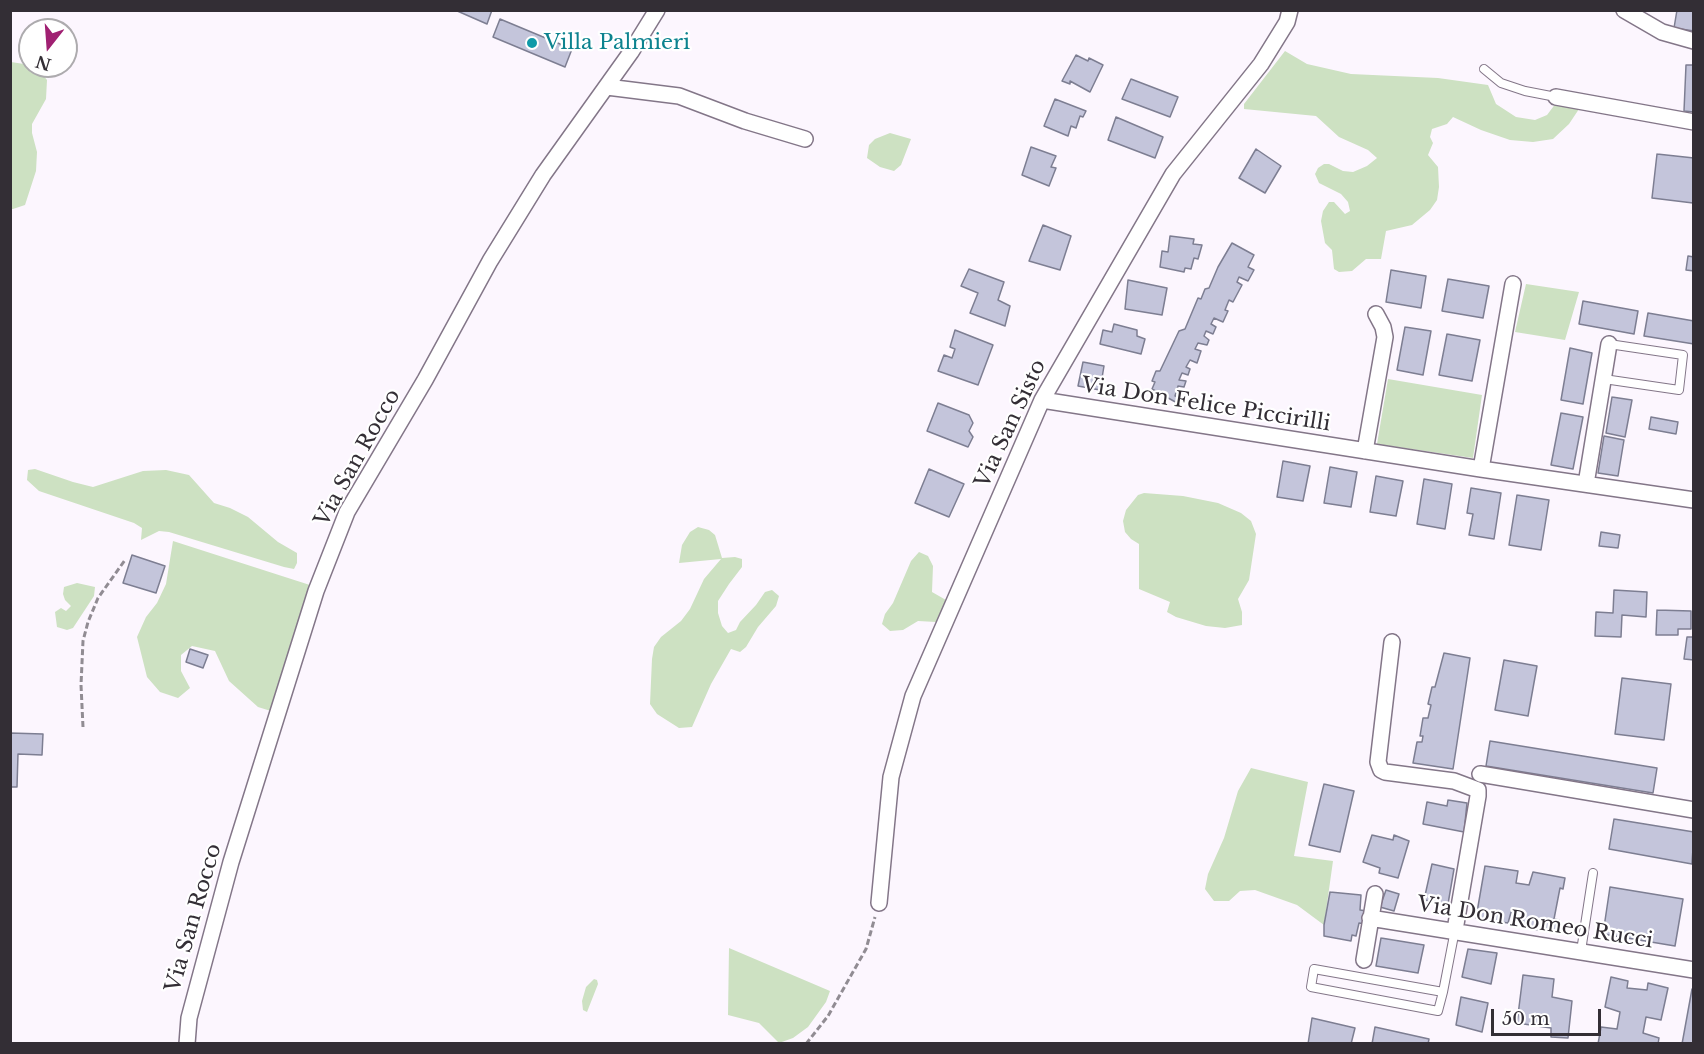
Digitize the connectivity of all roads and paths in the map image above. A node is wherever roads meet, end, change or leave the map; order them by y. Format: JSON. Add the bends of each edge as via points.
{"nodes":[{"id":1,"x":657,"y":10,"type":"edge"},
{"id":2,"x":1290,"y":10,"type":"edge"},
{"id":3,"x":1624,"y":10,"type":"edge"},
{"id":4,"x":1694,"y":41,"type":"edge"},
{"id":5,"x":1484,"y":69,"type":"dead end"},
{"id":6,"x":607,"y":87,"type":"junction"},
{"id":7,"x":1556,"y":97,"type":"joint"},
{"id":8,"x":1694,"y":122,"type":"edge"},
{"id":9,"x":805,"y":139,"type":"dead end"},
{"id":10,"x":1513,"y":284,"type":"dead end"},
{"id":11,"x":1376,"y":314,"type":"dead end"},
{"id":12,"x":1609,"y":344,"type":"joint"},
{"id":13,"x":1604,"y":379,"type":"junction"},
{"id":14,"x":1042,"y":400,"type":"junction"},
{"id":15,"x":1365,"y":451,"type":"junction"},
{"id":16,"x":1481,"y":469,"type":"junction"},
{"id":17,"x":1586,"y":484,"type":"junction"},
{"id":18,"x":1694,"y":500,"type":"edge"},
{"id":19,"x":125,"y":560,"type":"dead end"},
{"id":20,"x":1392,"y":642,"type":"dead end"},
{"id":21,"x":83,"y":727,"type":"dead end"},
{"id":22,"x":1480,"y":774,"type":"dead end"},
{"id":23,"x":1694,"y":810,"type":"edge"},
{"id":24,"x":1593,"y":873,"type":"dead end"},
{"id":25,"x":1375,"y":894,"type":"dead end"},
{"id":26,"x":879,"y":903,"type":"joint"},
{"id":27,"x":1370,"y":918,"type":"junction"},
{"id":28,"x":1455,"y":930,"type":"junction"},
{"id":29,"x":1581,"y":951,"type":"junction"},
{"id":30,"x":1364,"y":960,"type":"dead end"},
{"id":31,"x":1694,"y":970,"type":"edge"},
{"id":32,"x":1443,"y":992,"type":"junction"},
{"id":33,"x":187,"y":1044,"type":"edge"},
{"id":34,"x":806,"y":1044,"type":"edge"}],
"edges":[{"from":1,"to":6,"type":"street","name":"Via San Rocco"},
{"from":2,"to":14,"type":"street","name":"Via San Sisto","via":[[1287,22],[1261,64],[1173,174]]},
{"from":3,"to":4,"type":"street","via":[[1662,32]]},
{"from":5,"to":7,"type":"lane","via":[[1501,83]]},
{"from":6,"to":9,"type":"street","via":[[679,96]]},
{"from":6,"to":33,"type":"street","name":"Via San Rocco","via":[[543,175],[490,261],[347,512],[316,591],[231,862],[189,1018]]},
{"from":7,"to":8,"type":"street"},
{"from":10,"to":16,"type":"street"},
{"from":11,"to":15,"type":"street","via":[[1385,337]]},
{"from":12,"to":13,"type":"street"},
{"from":12,"to":13,"type":"lane","via":[[1683,355],[1679,390]]},
{"from":13,"to":17,"type":"street"},
{"from":14,"to":15,"type":"street","name":"Via Don Felice Piccirilli"},
{"from":14,"to":26,"type":"street","name":"Via San Sisto","via":[[913,696],[891,777]]},
{"from":15,"to":16,"type":"street","name":"Via Don Felice Piccirilli"},
{"from":16,"to":17,"type":"street","name":"Via Don Felice Piccirilli"},
{"from":17,"to":18,"type":"street","name":"Via Don Felice Piccirilli"},
{"from":19,"to":21,"type":"path","via":[[98,598],[85,632]]},
{"from":20,"to":28,"type":"street","via":[[1378,762],[1381,770],[1454,781],[1478,790]]},
{"from":22,"to":23,"type":"street"},
{"from":24,"to":29,"type":"lane"},
{"from":25,"to":27,"type":"street"},
{"from":26,"to":34,"type":"path","via":[[866,949],[828,1016]]},
{"from":27,"to":28,"type":"street","name":"Via Don Romeo Rucci"},
{"from":27,"to":30,"type":"street"},
{"from":28,"to":29,"type":"street","name":"Via Don Romeo Rucci"},
{"from":28,"to":32,"type":"lane"},
{"from":29,"to":31,"type":"street","name":"Via Don Romeo Rucci"},
{"from":32,"to":32,"type":"lane","via":[[1314,969],[1311,987],[1438,1011]]}]}
